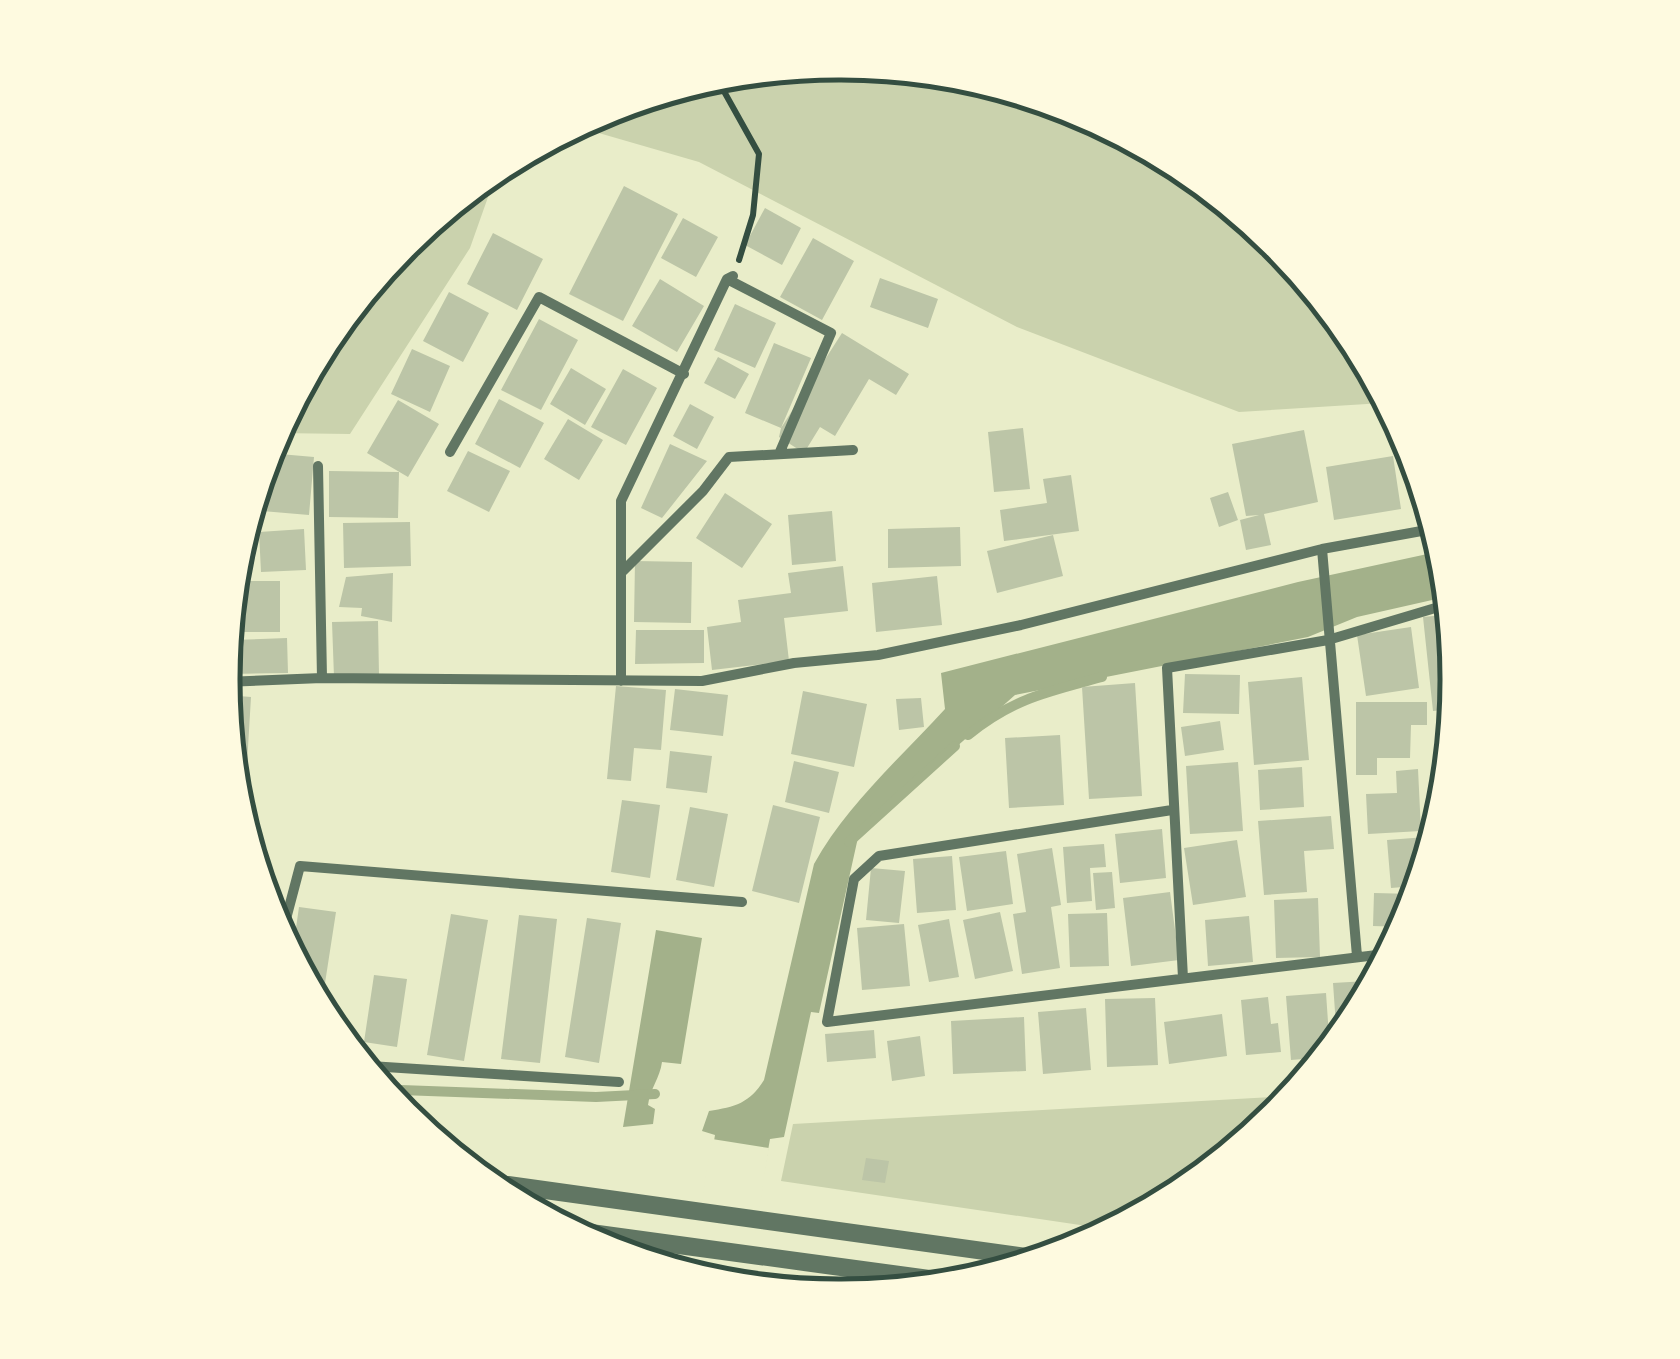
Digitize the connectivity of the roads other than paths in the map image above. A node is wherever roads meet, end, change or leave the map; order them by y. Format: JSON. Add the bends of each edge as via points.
{"nodes":[{"id":1,"x":684,"y":374,"type":"junction"},
{"id":2,"x":853,"y":450,"type":"dead end"},
{"id":3,"x":450,"y":452,"type":"dead end"},
{"id":4,"x":780,"y":454,"type":"junction"},
{"id":5,"x":318,"y":466,"type":"dead end"},
{"id":6,"x":1421,"y":531,"type":"edge"},
{"id":7,"x":1322,"y":550,"type":"junction"},
{"id":8,"x":623,"y":571,"type":"junction"},
{"id":9,"x":1435,"y":608,"type":"edge"},
{"id":10,"x":1328,"y":640,"type":"junction"},
{"id":11,"x":322,"y":678,"type":"junction"},
{"id":12,"x":621,"y":680,"type":"junction"},
{"id":13,"x":240,"y":681,"type":"edge"},
{"id":14,"x":1172,"y":810,"type":"junction"},
{"id":15,"x":742,"y":902,"type":"dead end"},
{"id":16,"x":288,"y":913,"type":"edge"},
{"id":17,"x":1372,"y":955,"type":"edge"},
{"id":18,"x":1357,"y":956,"type":"junction"},
{"id":19,"x":1183,"y":978,"type":"junction"},
{"id":20,"x":382,"y":1067,"type":"edge"},
{"id":21,"x":619,"y":1082,"type":"dead end"},
{"id":22,"x":521,"y":1187,"type":"edge"},
{"id":23,"x":622,"y":1237,"type":"edge"},
{"id":24,"x":1009,"y":1255,"type":"edge"},
{"id":25,"x":903,"y":1276,"type":"edge"}],
"edges":[{"from":1,"to":3,"type":"street","via":[[539,297]]},
{"from":1,"to":4,"type":"street","via":[[730,277],[832,332]]},
{"from":1,"to":8,"type":"street","via":[[621,502]]},
{"from":2,"to":4,"type":"street"},
{"from":4,"to":8,"type":"street","via":[[729,457]]},
{"from":5,"to":11,"type":"street"},
{"from":6,"to":7,"type":"street"},
{"from":7,"to":10,"type":"street"},
{"from":7,"to":12,"type":"street","via":[[878,655],[702,681]]},
{"from":8,"to":12,"type":"street"},
{"from":9,"to":10,"type":"street"},
{"from":10,"to":14,"type":"street","via":[[1166,668]]},
{"from":10,"to":18,"type":"street"},
{"from":11,"to":12,"type":"street"},
{"from":11,"to":13,"type":"street"},
{"from":14,"to":19,"type":"street"},
{"from":14,"to":19,"type":"street","via":[[879,856],[854,879],[827,1022]]},
{"from":15,"to":16,"type":"street","via":[[300,866]]},
{"from":17,"to":18,"type":"street"},
{"from":18,"to":19,"type":"street"},
{"from":20,"to":21,"type":"street"},
{"from":22,"to":24,"type":"street"},
{"from":23,"to":25,"type":"street"}]}
